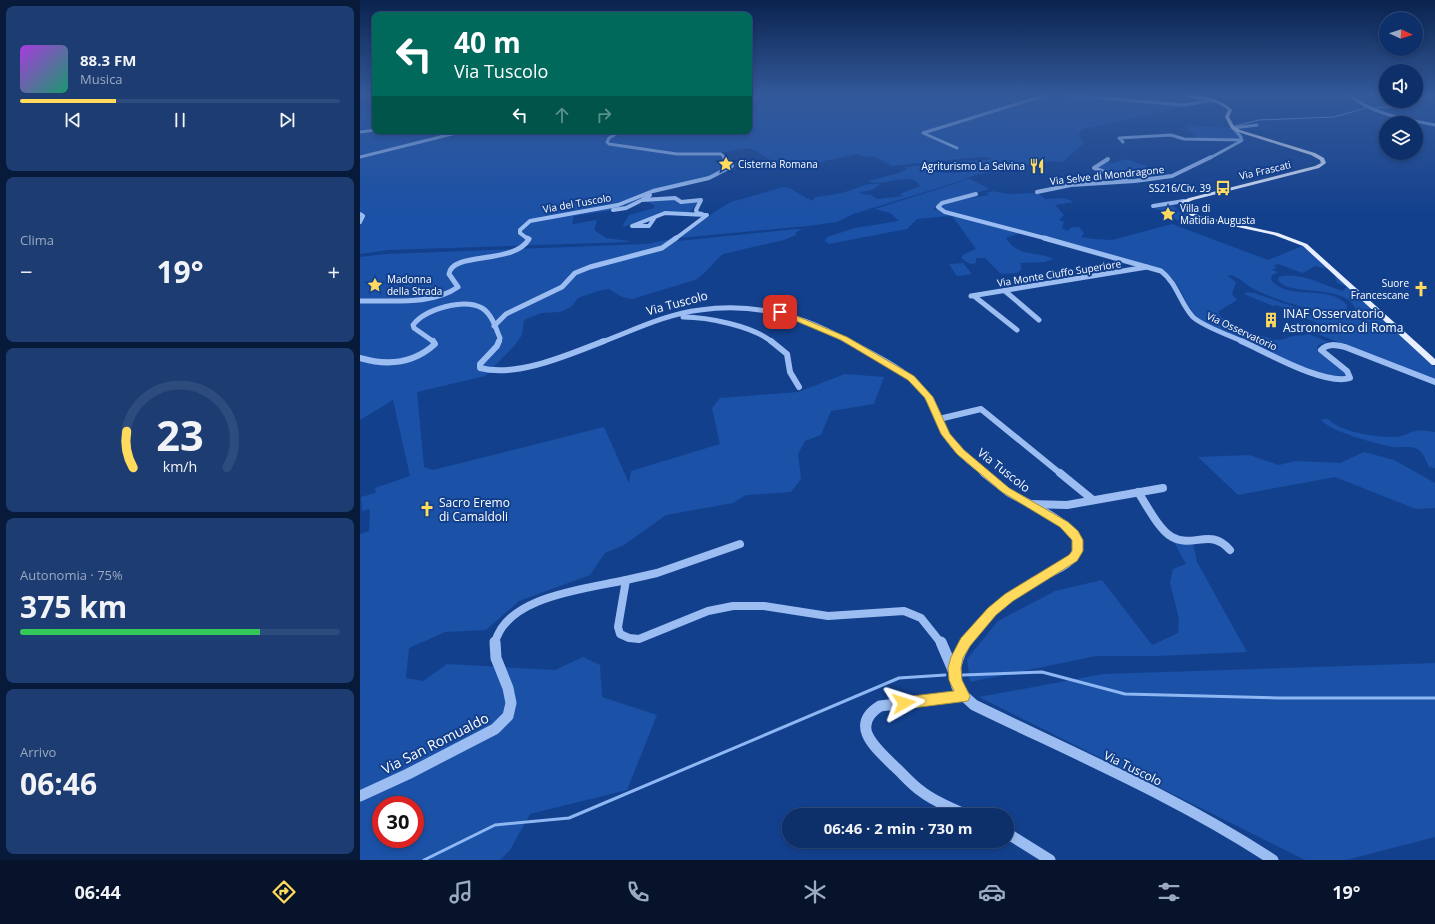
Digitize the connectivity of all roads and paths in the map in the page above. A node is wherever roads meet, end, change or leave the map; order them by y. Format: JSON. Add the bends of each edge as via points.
{"nodes":[{"id":1,"x":447,"y":135,"type":"edge"},
{"id":2,"x":614,"y":135,"type":"edge"},
{"id":3,"x":928,"y":135,"type":"edge"},
{"id":4,"x":1168,"y":135,"type":"edge"},
{"id":5,"x":1170,"y":135,"type":"edge"},
{"id":6,"x":1239,"y":135,"type":"edge"},
{"id":7,"x":1251,"y":135,"type":"edge"},
{"id":8,"x":1242,"y":140,"type":"junction"},
{"id":9,"x":1123,"y":142,"type":"dead end"},
{"id":10,"x":957,"y":148,"type":"dead end"},
{"id":11,"x":360,"y":157,"type":"edge"},
{"id":12,"x":1108,"y":158,"type":"dead end"},
{"id":13,"x":1128,"y":181,"type":"junction"},
{"id":14,"x":653,"y":191,"type":"junction"},
{"id":15,"x":665,"y":191,"type":"dead end"},
{"id":16,"x":1037,"y":192,"type":"dead end"},
{"id":17,"x":976,"y":194,"type":"dead end"},
{"id":18,"x":644,"y":200,"type":"junction"},
{"id":19,"x":1184,"y":201,"type":"junction"},
{"id":20,"x":1153,"y":206,"type":"dead end"},
{"id":21,"x":360,"y":214,"type":"edge"},
{"id":22,"x":707,"y":215,"type":"junction"},
{"id":23,"x":655,"y":216,"type":"junction"},
{"id":24,"x":575,"y":217,"type":"dead end"},
{"id":25,"x":360,"y":222,"type":"edge"},
{"id":26,"x":1150,"y":267,"type":"junction"},
{"id":27,"x":1005,"y":290,"type":"junction"},
{"id":28,"x":361,"y":301,"type":"edge"},
{"id":29,"x":659,"y":320,"type":"junction"},
{"id":30,"x":1039,"y":320,"type":"dead end"},
{"id":31,"x":494,"y":326,"type":"junction"},
{"id":32,"x":1017,"y":330,"type":"dead end"},
{"id":33,"x":360,"y":358,"type":"edge"},
{"id":34,"x":1435,"y":363,"type":"edge"},
{"id":35,"x":1435,"y":382,"type":"edge"},
{"id":36,"x":799,"y":386,"type":"dead end"},
{"id":37,"x":939,"y":419,"type":"junction"},
{"id":38,"x":1163,"y":488,"type":"dead end"},
{"id":39,"x":1138,"y":492,"type":"junction"},
{"id":40,"x":1093,"y":500,"type":"junction"},
{"id":41,"x":1026,"y":503,"type":"junction"},
{"id":42,"x":740,"y":544,"type":"dead end"},
{"id":43,"x":1230,"y":550,"type":"dead end"},
{"id":44,"x":626,"y":580,"type":"junction"},
{"id":45,"x":954,"y":672,"type":"junction"},
{"id":46,"x":963,"y":696,"type":"junction"},
{"id":47,"x":360,"y":796,"type":"edge"},
{"id":48,"x":951,"y":808,"type":"edge"},
{"id":49,"x":1014,"y":837,"type":"edge"},
{"id":50,"x":1050,"y":860,"type":"edge"},
{"id":51,"x":1273,"y":860,"type":"edge"}],
"edges":[{"from":1,"to":11,"type":"street"},
{"from":2,"to":14,"type":"street","name":"Via del Tuscolo","via":[[609,138],[609,144],[677,154],[721,154],[732,166],[710,178]]},
{"from":3,"to":10,"type":"street"},
{"from":4,"to":9,"type":"street","via":[[1119,138]]},
{"from":5,"to":8,"type":"street","via":[[1182,139]]},
{"from":6,"to":8,"type":"street"},
{"from":7,"to":19,"type":"main road","name":"Via Frascati","via":[[1316,155],[1324,164]]},
{"from":8,"to":13,"type":"street","name":"Via Selve di Mondragone","via":[[1179,173]]},
{"from":12,"to":13,"type":"street","via":[[1094,168]]},
{"from":13,"to":16,"type":"street","name":"Via Selve di Mondragone","via":[[1071,185]]},
{"from":14,"to":18,"type":"street"},
{"from":14,"to":28,"type":"street","name":"Via del Tuscolo","via":[[612,207],[526,223],[520,230],[520,233],[529,239],[524,247],[508,254],[465,261],[451,268],[450,278],[458,287],[445,296]]},
{"from":15,"to":18,"type":"street"},
{"from":17,"to":26,"type":"street","name":"Via Osservatorio","via":[[942,203],[938,208]]},
{"from":18,"to":22,"type":"street","via":[[701,200],[696,211]]},
{"from":18,"to":24,"type":"street","via":[[626,208]]},
{"from":19,"to":20,"type":"street","name":"Via Frascati"},
{"from":19,"to":34,"type":"main road","via":[[1181,207],[1195,216],[1276,234],[1307,246]]},
{"from":21,"to":25,"type":"street","via":[[363,216]]},
{"from":22,"to":23,"type":"street","via":[[670,213]]},
{"from":22,"to":31,"type":"street","via":[[662,248],[575,273],[562,287],[506,314]]},
{"from":23,"to":23,"type":"street","via":[[634,224],[632,226],[649,226]]},
{"from":26,"to":27,"type":"street","name":"Via Monte Ciuffo Superiore"},
{"from":26,"to":35,"type":"street","name":"Via Osservatorio","via":[[1170,278],[1188,310],[1198,321],[1317,375],[1340,380],[1350,378],[1347,371],[1321,350],[1323,346],[1334,345]]},
{"from":27,"to":30,"type":"street"},
{"from":27,"to":32,"type":"street","name":"Via Monte Ciuffo Superiore","via":[[972,296]]},
{"from":29,"to":31,"type":"street","name":"Via Tuscolo","via":[[565,355],[506,370],[484,372],[480,364],[500,341]]},
{"from":29,"to":36,"type":"street","via":[[696,316],[763,336],[787,354],[790,372]]},
{"from":29,"to":37,"type":"street","name":"Via Tuscolo","via":[[719,306],[757,307],[787,314],[844,338],[908,376],[925,391]]},
{"from":31,"to":33,"type":"street","via":[[485,311],[478,307],[463,305],[436,310],[422,315],[413,324],[416,330],[433,338],[435,344],[422,355],[396,362]]},
{"from":37,"to":40,"type":"street","via":[[981,409]]},
{"from":37,"to":41,"type":"street","name":"Via Tuscolo","via":[[948,438],[961,452],[1005,490]]},
{"from":38,"to":39,"type":"street"},
{"from":39,"to":40,"type":"street"},
{"from":39,"to":43,"type":"street","via":[[1172,536],[1183,539],[1216,538],[1224,542]]},
{"from":40,"to":41,"type":"street","via":[[1058,505]]},
{"from":41,"to":45,"type":"street","name":"Via Tuscolo","via":[[1054,518],[1072,532],[1078,540],[1078,551],[1066,564],[1030,583],[992,612],[962,647]]},
{"from":42,"to":44,"type":"street","name":"Via San Romualdo","via":[[657,573]]},
{"from":44,"to":45,"type":"street","via":[[618,627],[620,634],[629,638],[642,638],[708,611],[733,606],[764,606],[834,617],[904,611],[916,614],[925,622],[946,652]]},
{"from":44,"to":47,"type":"street","name":"Via San Romualdo","via":[[548,600],[514,613],[497,632],[494,642],[496,659],[511,702],[511,710],[505,721],[495,729]]},
{"from":45,"to":46,"type":"street","via":[[957,686]]},
{"from":46,"to":48,"type":"street","via":[[880,706],[870,715],[865,728],[871,742],[913,785],[933,800]]},
{"from":46,"to":51,"type":"street","name":"Via Tuscolo","via":[[974,705],[1208,820]]},
{"from":49,"to":50,"type":"street"}]}
